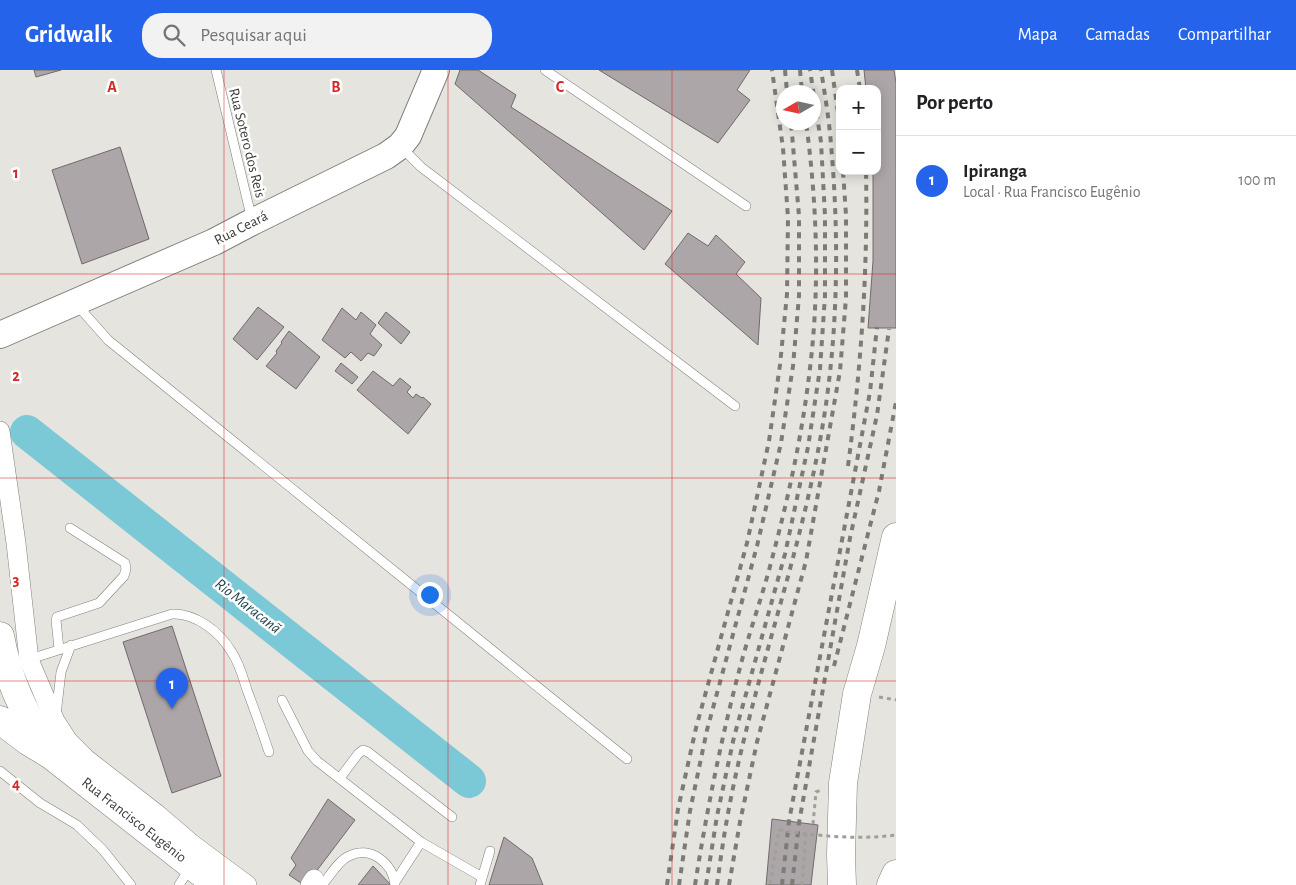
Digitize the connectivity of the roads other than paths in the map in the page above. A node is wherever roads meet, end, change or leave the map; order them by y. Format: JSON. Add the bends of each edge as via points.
{"nodes":[{"id":1,"x":216,"y":70,"type":"edge"},
{"id":2,"x":436,"y":70,"type":"edge"},
{"id":3,"x":545,"y":70,"type":"edge"},
{"id":4,"x":400,"y":146,"type":"junction"},
{"id":5,"x":746,"y":206,"type":"dead end"},
{"id":6,"x":252,"y":222,"type":"junction"},
{"id":7,"x":75,"y":303,"type":"junction"},
{"id":8,"x":0,"y":335,"type":"edge"},
{"id":9,"x":735,"y":406,"type":"dead end"},
{"id":10,"x":0,"y":431,"type":"edge"},
{"id":11,"x":70,"y":528,"type":"dead end"},
{"id":12,"x":896,"y":537,"type":"edge"},
{"id":13,"x":0,"y":636,"type":"edge"},
{"id":14,"x":71,"y":645,"type":"junction"},
{"id":15,"x":59,"y":649,"type":"junction"},
{"id":16,"x":17,"y":662,"type":"junction"},
{"id":17,"x":282,"y":700,"type":"dead end"},
{"id":18,"x":0,"y":720,"type":"edge"},
{"id":19,"x":55,"y":720,"type":"junction"},
{"id":20,"x":269,"y":752,"type":"dead end"},
{"id":21,"x":51,"y":755,"type":"junction"},
{"id":22,"x":627,"y":759,"type":"dead end"},
{"id":23,"x":0,"y":770,"type":"edge"},
{"id":24,"x":340,"y":778,"type":"junction"},
{"id":25,"x":452,"y":817,"type":"dead end"},
{"id":26,"x":421,"y":842,"type":"junction"},
{"id":27,"x":490,"y":851,"type":"dead end"},
{"id":28,"x":896,"y":874,"type":"edge"},
{"id":29,"x":185,"y":876,"type":"edge"},
{"id":30,"x":481,"y":881,"type":"edge"},
{"id":31,"x":315,"y":883,"type":"edge"},
{"id":32,"x":395,"y":883,"type":"edge"},
{"id":33,"x":131,"y":885,"type":"edge"},
{"id":34,"x":217,"y":885,"type":"edge"},
{"id":35,"x":247,"y":885,"type":"edge"},
{"id":36,"x":842,"y":885,"type":"edge"},
{"id":37,"x":891,"y":885,"type":"edge"}],
"edges":[{"from":1,"to":6,"type":"lane","name":"Rua Sotero dos Reis"},
{"from":2,"to":4,"type":"street","name":"Rua Ceará","via":[[408,136]]},
{"from":3,"to":5,"type":"lane"},
{"from":4,"to":6,"type":"street","name":"Rua Ceará","via":[[386,156]]},
{"from":4,"to":9,"type":"lane","via":[[421,167]]},
{"from":6,"to":7,"type":"street","name":"Rua Ceará"},
{"from":7,"to":8,"type":"street","name":"Rua Ceará"},
{"from":7,"to":22,"type":"lane","via":[[108,340]]},
{"from":10,"to":16,"type":"street","via":[[16,543]]},
{"from":11,"to":15,"type":"lane","via":[[125,563],[126,569],[124,576],[96,605],[57,617]]},
{"from":12,"to":36,"type":"main road","via":[[857,694],[843,783]]},
{"from":13,"to":16,"type":"main road","name":"Rua Francisco Eugênio"},
{"from":14,"to":15,"type":"lane"},
{"from":14,"to":19,"type":"lane","via":[[61,672]]},
{"from":14,"to":20,"type":"lane","via":[[172,614],[194,618],[214,631],[231,650]]},
{"from":15,"to":16,"type":"lane"},
{"from":16,"to":19,"type":"street"},
{"from":16,"to":21,"type":"main road","name":"Rua Francisco Eugênio","via":[[30,722]]},
{"from":17,"to":24,"type":"lane","via":[[308,750]]},
{"from":18,"to":21,"type":"main road","name":"Rua Francisco Eugênio"},
{"from":19,"to":21,"type":"lane"},
{"from":19,"to":35,"type":"street","via":[[68,741],[86,759]]},
{"from":21,"to":29,"type":"main road","name":"Rua Francisco Eugênio"},
{"from":23,"to":33,"type":"lane","via":[[40,803],[77,825],[103,850]]},
{"from":24,"to":25,"type":"lane","via":[[363,750]]},
{"from":24,"to":26,"type":"lane"},
{"from":26,"to":30,"type":"lane"},
{"from":26,"to":32,"type":"lane"},
{"from":27,"to":30,"type":"lane"},
{"from":28,"to":37,"type":"main road"},
{"from":29,"to":34,"type":"main road","name":"Rua Francisco Eugênio"},
{"from":31,"to":32,"type":"lane","via":[[348,856],[360,852],[384,861]]}]}
